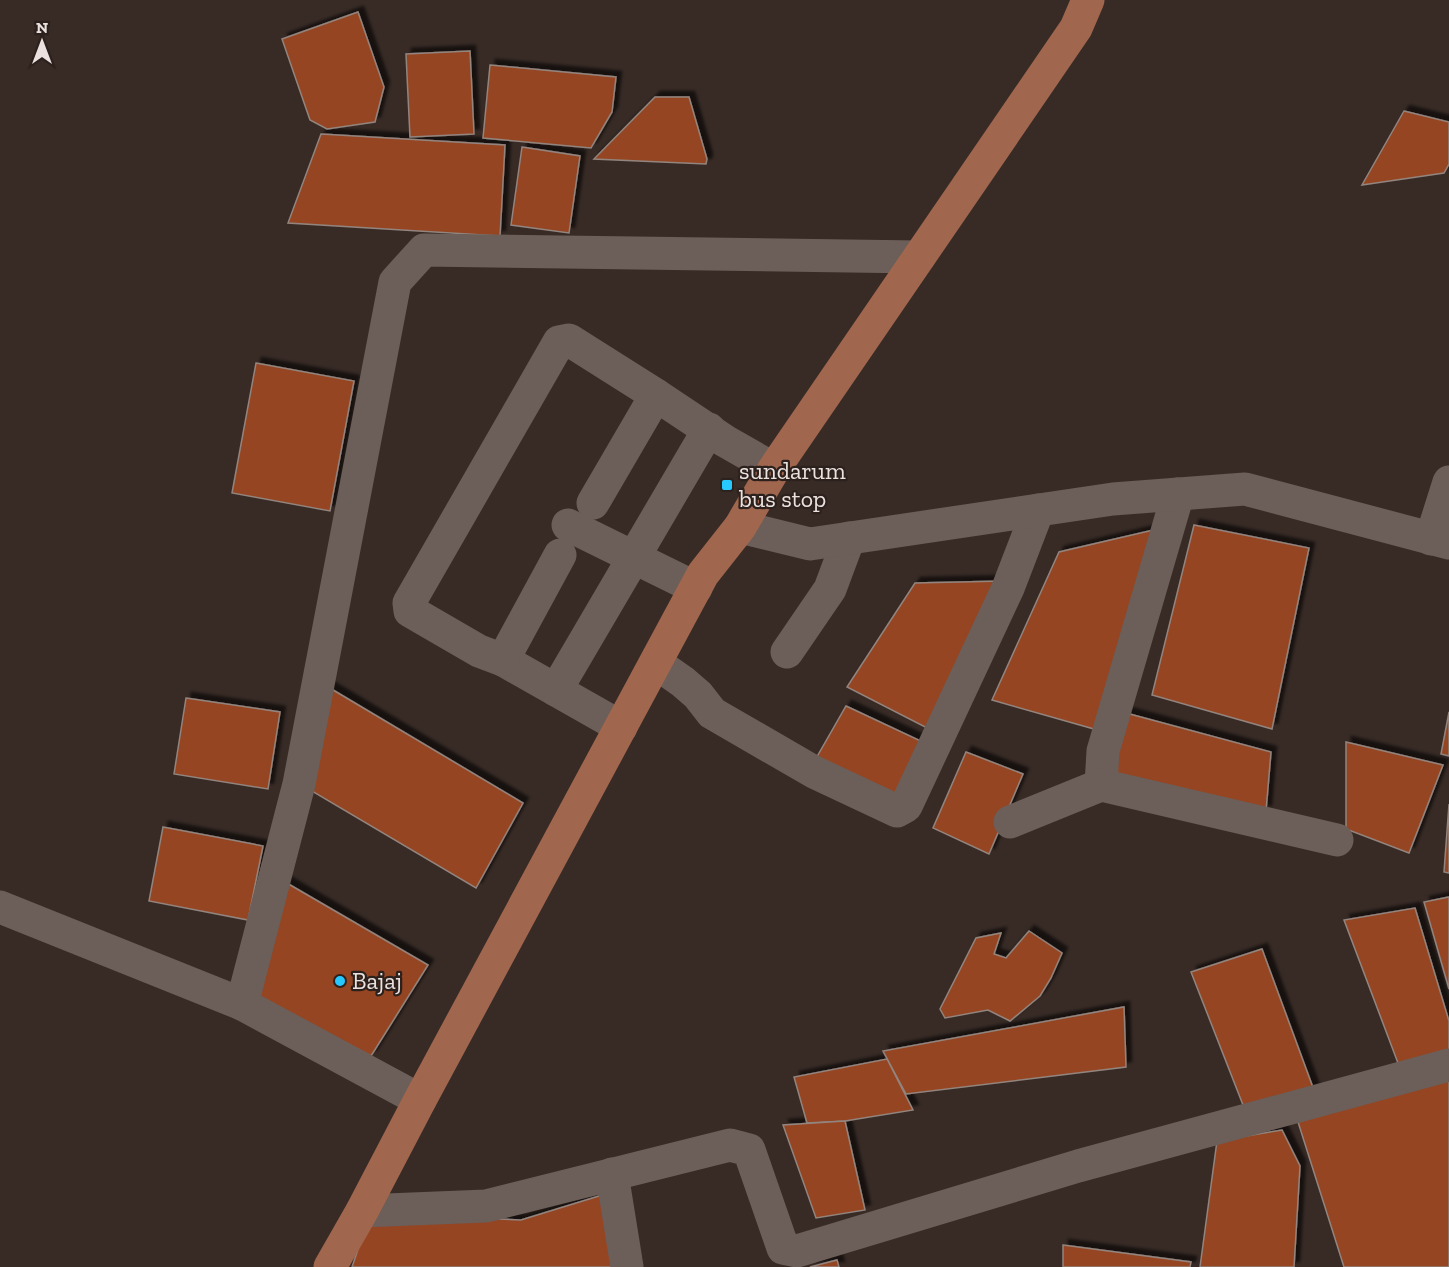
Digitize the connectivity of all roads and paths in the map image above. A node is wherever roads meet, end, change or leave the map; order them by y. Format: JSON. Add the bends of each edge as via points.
{"nodes":[{"id":1,"x":1088,"y":0,"type":"edge"},
{"id":2,"x":919,"y":257,"type":"junction"},
{"id":3,"x":656,"y":395,"type":"junction"},
{"id":4,"x":709,"y":429,"type":"junction"},
{"id":5,"x":774,"y":469,"type":"junction"},
{"id":6,"x":1449,"y":482,"type":"edge"},
{"id":7,"x":1178,"y":494,"type":"junction"},
{"id":8,"x":592,"y":503,"type":"dead end"},
{"id":9,"x":1038,"y":510,"type":"junction"},
{"id":10,"x":740,"y":527,"type":"junction"},
{"id":11,"x":849,"y":538,"type":"junction"},
{"id":12,"x":1440,"y":541,"type":"edge"},
{"id":13,"x":634,"y":557,"type":"junction"},
{"id":14,"x":696,"y":588,"type":"junction"},
{"id":15,"x":787,"y":652,"type":"dead end"},
{"id":16,"x":503,"y":660,"type":"junction"},
{"id":17,"x":656,"y":663,"type":"junction"},
{"id":18,"x":556,"y":690,"type":"junction"},
{"id":19,"x":621,"y":727,"type":"junction"},
{"id":20,"x":1101,"y":785,"type":"junction"},
{"id":21,"x":1010,"y":822,"type":"dead end"},
{"id":22,"x":1337,"y":840,"type":"dead end"},
{"id":23,"x":0,"y":907,"type":"edge"},
{"id":24,"x":242,"y":1004,"type":"junction"},
{"id":25,"x":1449,"y":1065,"type":"edge"},
{"id":26,"x":420,"y":1100,"type":"junction"},
{"id":27,"x":612,"y":1174,"type":"junction"},
{"id":28,"x":362,"y":1212,"type":"junction"},
{"id":29,"x":330,"y":1267,"type":"edge"},
{"id":30,"x":627,"y":1267,"type":"edge"}],
"edges":[{"from":1,"to":2,"type":"main road","via":[[1076,28]]},
{"from":2,"to":5,"type":"main road"},
{"from":2,"to":24,"type":"street","via":[[424,250],[402,274],[395,282],[299,784]]},
{"from":3,"to":4,"type":"street"},
{"from":3,"to":8,"type":"street"},
{"from":3,"to":16,"type":"street","via":[[569,340],[559,342],[553,352],[409,603],[410,611],[478,651]]},
{"from":4,"to":5,"type":"street"},
{"from":4,"to":13,"type":"street"},
{"from":5,"to":10,"type":"main road"},
{"from":6,"to":12,"type":"street"},
{"from":7,"to":9,"type":"street"},
{"from":7,"to":12,"type":"street","via":[[1245,489]]},
{"from":7,"to":20,"type":"street","via":[[1103,751]]},
{"from":9,"to":11,"type":"street"},
{"from":9,"to":17,"type":"street","via":[[1008,588],[906,806],[897,811],[814,772],[712,713],[698,695]]},
{"from":10,"to":11,"type":"street","via":[[810,544]]},
{"from":10,"to":14,"type":"main road"},
{"from":11,"to":15,"type":"street","via":[[830,589]]},
{"from":13,"to":14,"type":"street"},
{"from":13,"to":16,"type":"street","via":[[564,540]]},
{"from":13,"to":18,"type":"street"},
{"from":14,"to":17,"type":"main road"},
{"from":16,"to":18,"type":"street"},
{"from":17,"to":19,"type":"main road"},
{"from":18,"to":19,"type":"street"},
{"from":19,"to":26,"type":"main road"},
{"from":20,"to":21,"type":"street"},
{"from":20,"to":22,"type":"street"},
{"from":23,"to":24,"type":"street"},
{"from":24,"to":26,"type":"street"},
{"from":25,"to":27,"type":"street","via":[[1078,1167],[797,1251],[783,1248],[749,1150],[730,1145]]},
{"from":26,"to":28,"type":"main road"},
{"from":27,"to":28,"type":"street","via":[[486,1206]]},
{"from":27,"to":30,"type":"street"},
{"from":28,"to":29,"type":"main road"}]}
